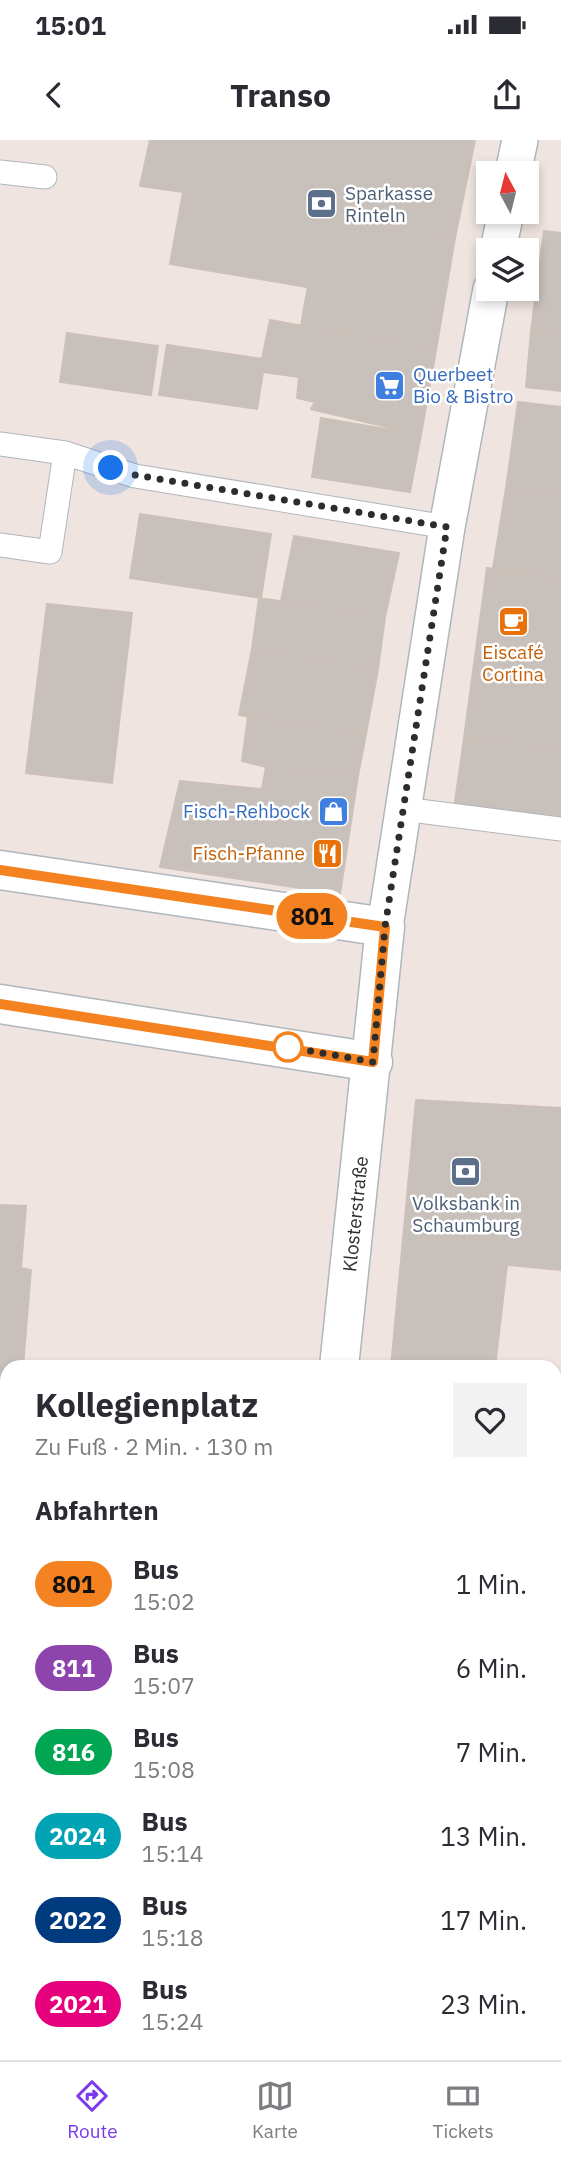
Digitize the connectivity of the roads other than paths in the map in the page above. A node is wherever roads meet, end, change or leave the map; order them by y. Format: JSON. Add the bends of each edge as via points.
{"nodes":[{"id":1,"x":520,"y":140,"type":"edge"},
{"id":2,"x":516,"y":161,"type":"edge"},
{"id":3,"x":0,"y":172,"type":"edge"},
{"id":4,"x":46,"y":177,"type":"dead end"},
{"id":5,"x":489,"y":301,"type":"edge"},
{"id":6,"x":0,"y":444,"type":"edge"},
{"id":7,"x":65,"y":453,"type":"junction"},
{"id":8,"x":447,"y":527,"type":"junction"},
{"id":9,"x":0,"y":545,"type":"edge"},
{"id":10,"x":403,"y":809,"type":"junction"},
{"id":11,"x":561,"y":830,"type":"edge"},
{"id":12,"x":0,"y":870,"type":"edge"},
{"id":13,"x":385,"y":927,"type":"junction"},
{"id":14,"x":0,"y":1004,"type":"edge"},
{"id":15,"x":373,"y":1062,"type":"junction"},
{"id":16,"x":340,"y":1360,"type":"edge"}],
"edges":[{"from":1,"to":2,"type":"street"},
{"from":3,"to":4,"type":"lane"},
{"from":5,"to":8,"type":"street","name":"Klosterstraße"},
{"from":6,"to":7,"type":"lane"},
{"from":7,"to":8,"type":"lane","via":[[135,475]]},
{"from":7,"to":9,"type":"lane","via":[[50,552]]},
{"from":8,"to":10,"type":"street","name":"Klosterstraße"},
{"from":10,"to":11,"type":"lane"},
{"from":10,"to":13,"type":"street","name":"Klosterstraße"},
{"from":12,"to":13,"type":"street"},
{"from":13,"to":15,"type":"street","name":"Klosterstraße"},
{"from":14,"to":15,"type":"street"},
{"from":15,"to":16,"type":"street","name":"Klosterstraße"}]}
